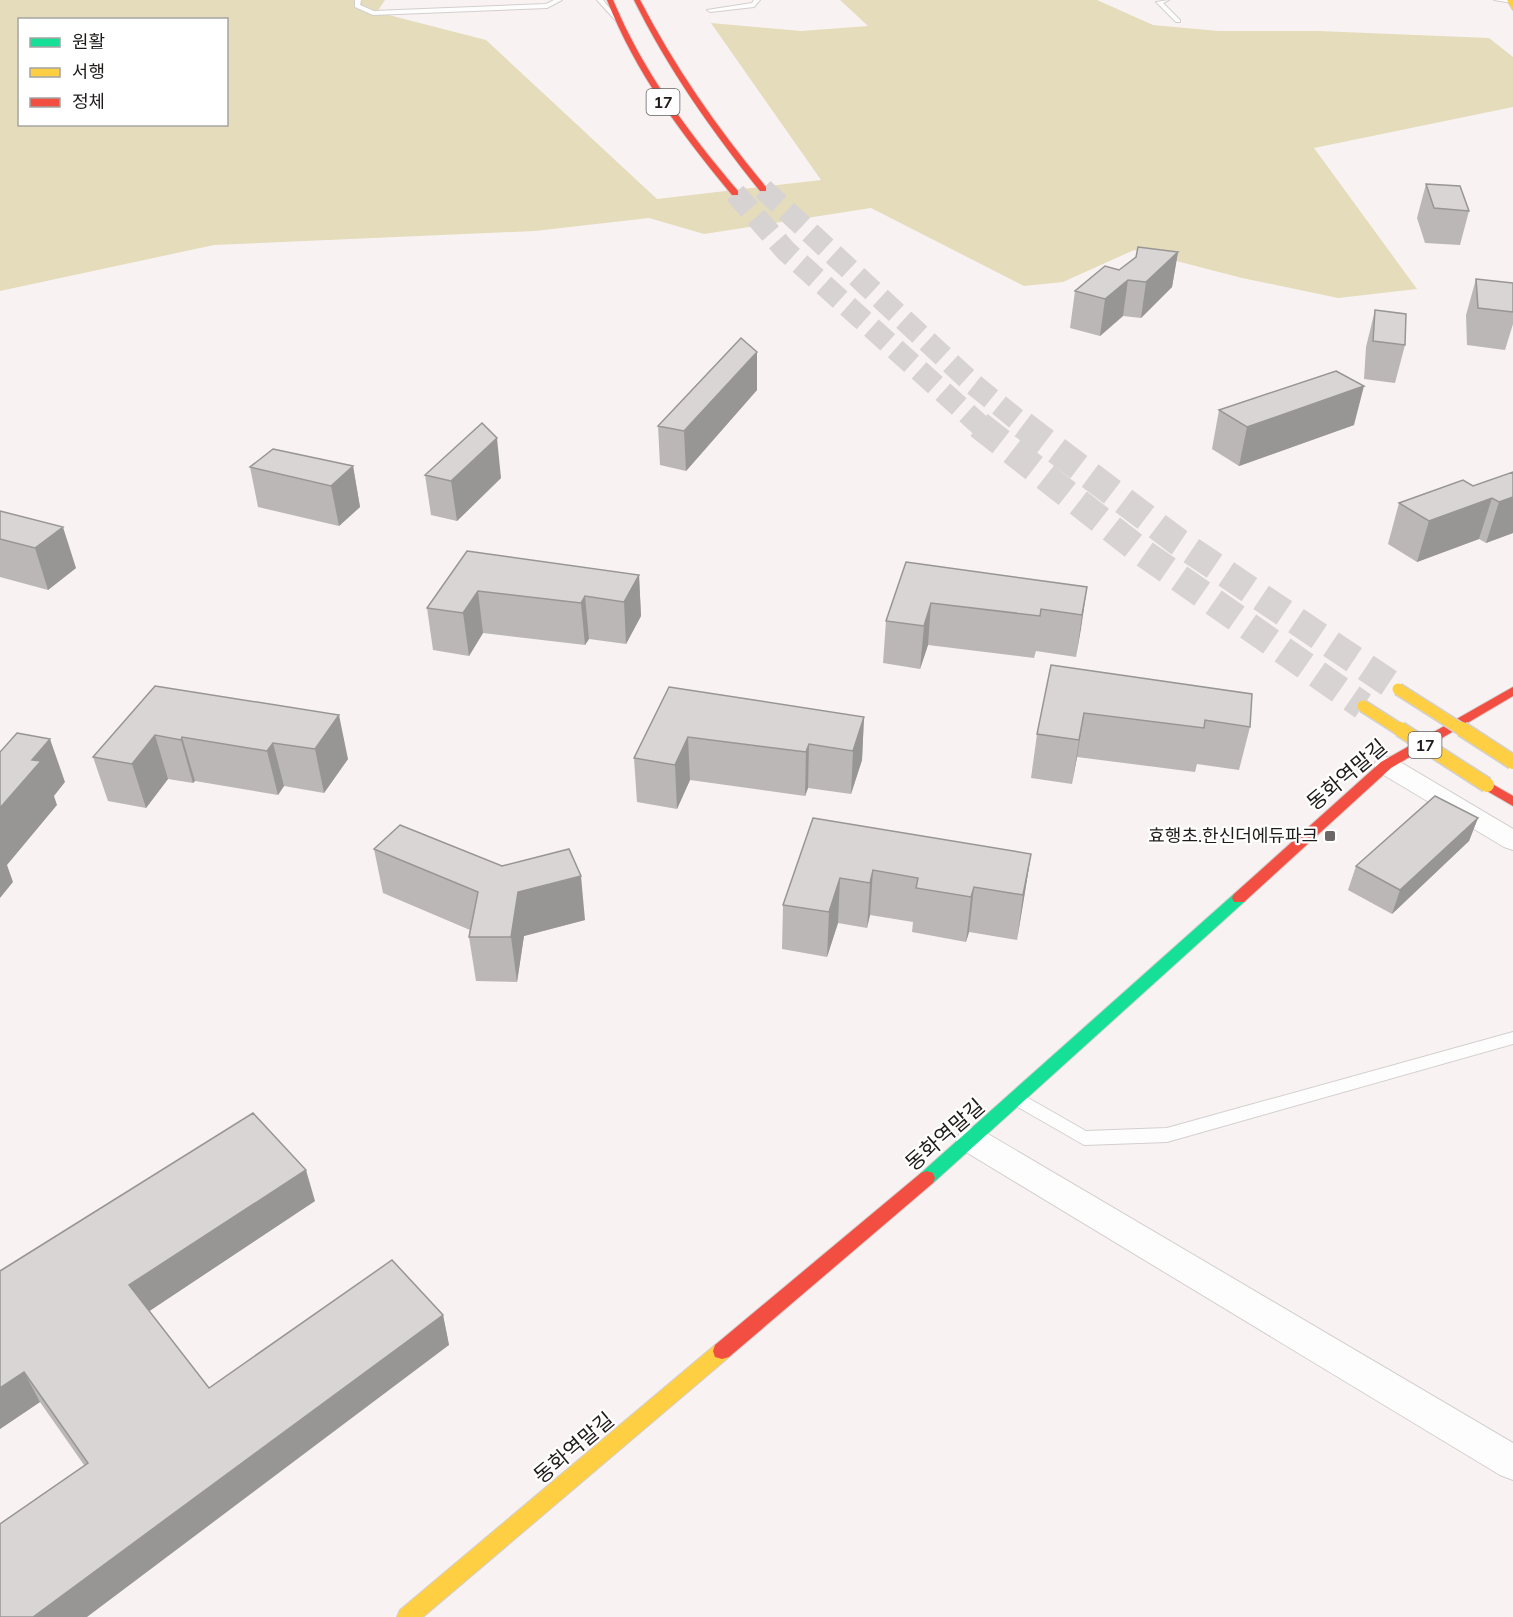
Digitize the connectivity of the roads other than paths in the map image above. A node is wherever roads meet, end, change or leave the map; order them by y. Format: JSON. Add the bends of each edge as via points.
{"nodes":[{"id":1,"x":358,"y":0,"type":"edge"},
{"id":2,"x":559,"y":0,"type":"edge"},
{"id":3,"x":600,"y":0,"type":"edge"},
{"id":4,"x":610,"y":0,"type":"edge"},
{"id":5,"x":637,"y":0,"type":"edge"},
{"id":6,"x":757,"y":0,"type":"edge"},
{"id":7,"x":1166,"y":0,"type":"edge"},
{"id":8,"x":710,"y":10,"type":"dead end"},
{"id":9,"x":617,"y":19,"type":"junction"},
{"id":10,"x":1178,"y":21,"type":"dead end"},
{"id":11,"x":763,"y":189,"type":"tunnel mouth"},
{"id":12,"x":735,"y":193,"type":"tunnel mouth"},
{"id":13,"x":1398,"y":689,"type":"tunnel mouth"},
{"id":14,"x":1513,"y":691,"type":"edge"},
{"id":15,"x":1363,"y":706,"type":"tunnel mouth"},
{"id":16,"x":1513,"y":762,"type":"edge"},
{"id":17,"x":1386,"y":765,"type":"junction"},
{"id":18,"x":1513,"y":802,"type":"edge"},
{"id":19,"x":1513,"y":841,"type":"edge"},
{"id":20,"x":1513,"y":1038,"type":"edge"},
{"id":21,"x":1017,"y":1100,"type":"junction"},
{"id":22,"x":972,"y":1140,"type":"junction"},
{"id":23,"x":1513,"y":1463,"type":"edge"},
{"id":24,"x":406,"y":1617,"type":"edge"}],
"edges":[{"from":1,"to":2,"type":"lane","via":[[357,6],[373,13],[547,6]]},
{"from":3,"to":9,"type":"lane"},
{"from":4,"to":9,"type":"main road","number":"17"},
{"from":5,"to":11,"type":"main road","number":"17","via":[[661,47],[711,125]]},
{"from":6,"to":8,"type":"lane","via":[[754,5]]},
{"from":7,"to":10,"type":"lane","via":[[1159,2]]},
{"from":9,"to":12,"type":"main road","number":"17","via":[[655,90]]},
{"from":13,"to":16,"type":"main road","number":"17","bridge":true},
{"from":14,"to":17,"type":"main road","name":"동화역말길"},
{"from":15,"to":18,"type":"main road","number":"17","bridge":true},
{"from":17,"to":19,"type":"street"},
{"from":17,"to":21,"type":"main road","name":"동화역말길"},
{"from":20,"to":21,"type":"lane","via":[[1167,1136],[1084,1138]]},
{"from":21,"to":22,"type":"main road","name":"동화역말길"},
{"from":22,"to":23,"type":"street"},
{"from":22,"to":24,"type":"main road","name":"동화역말길"}]}
